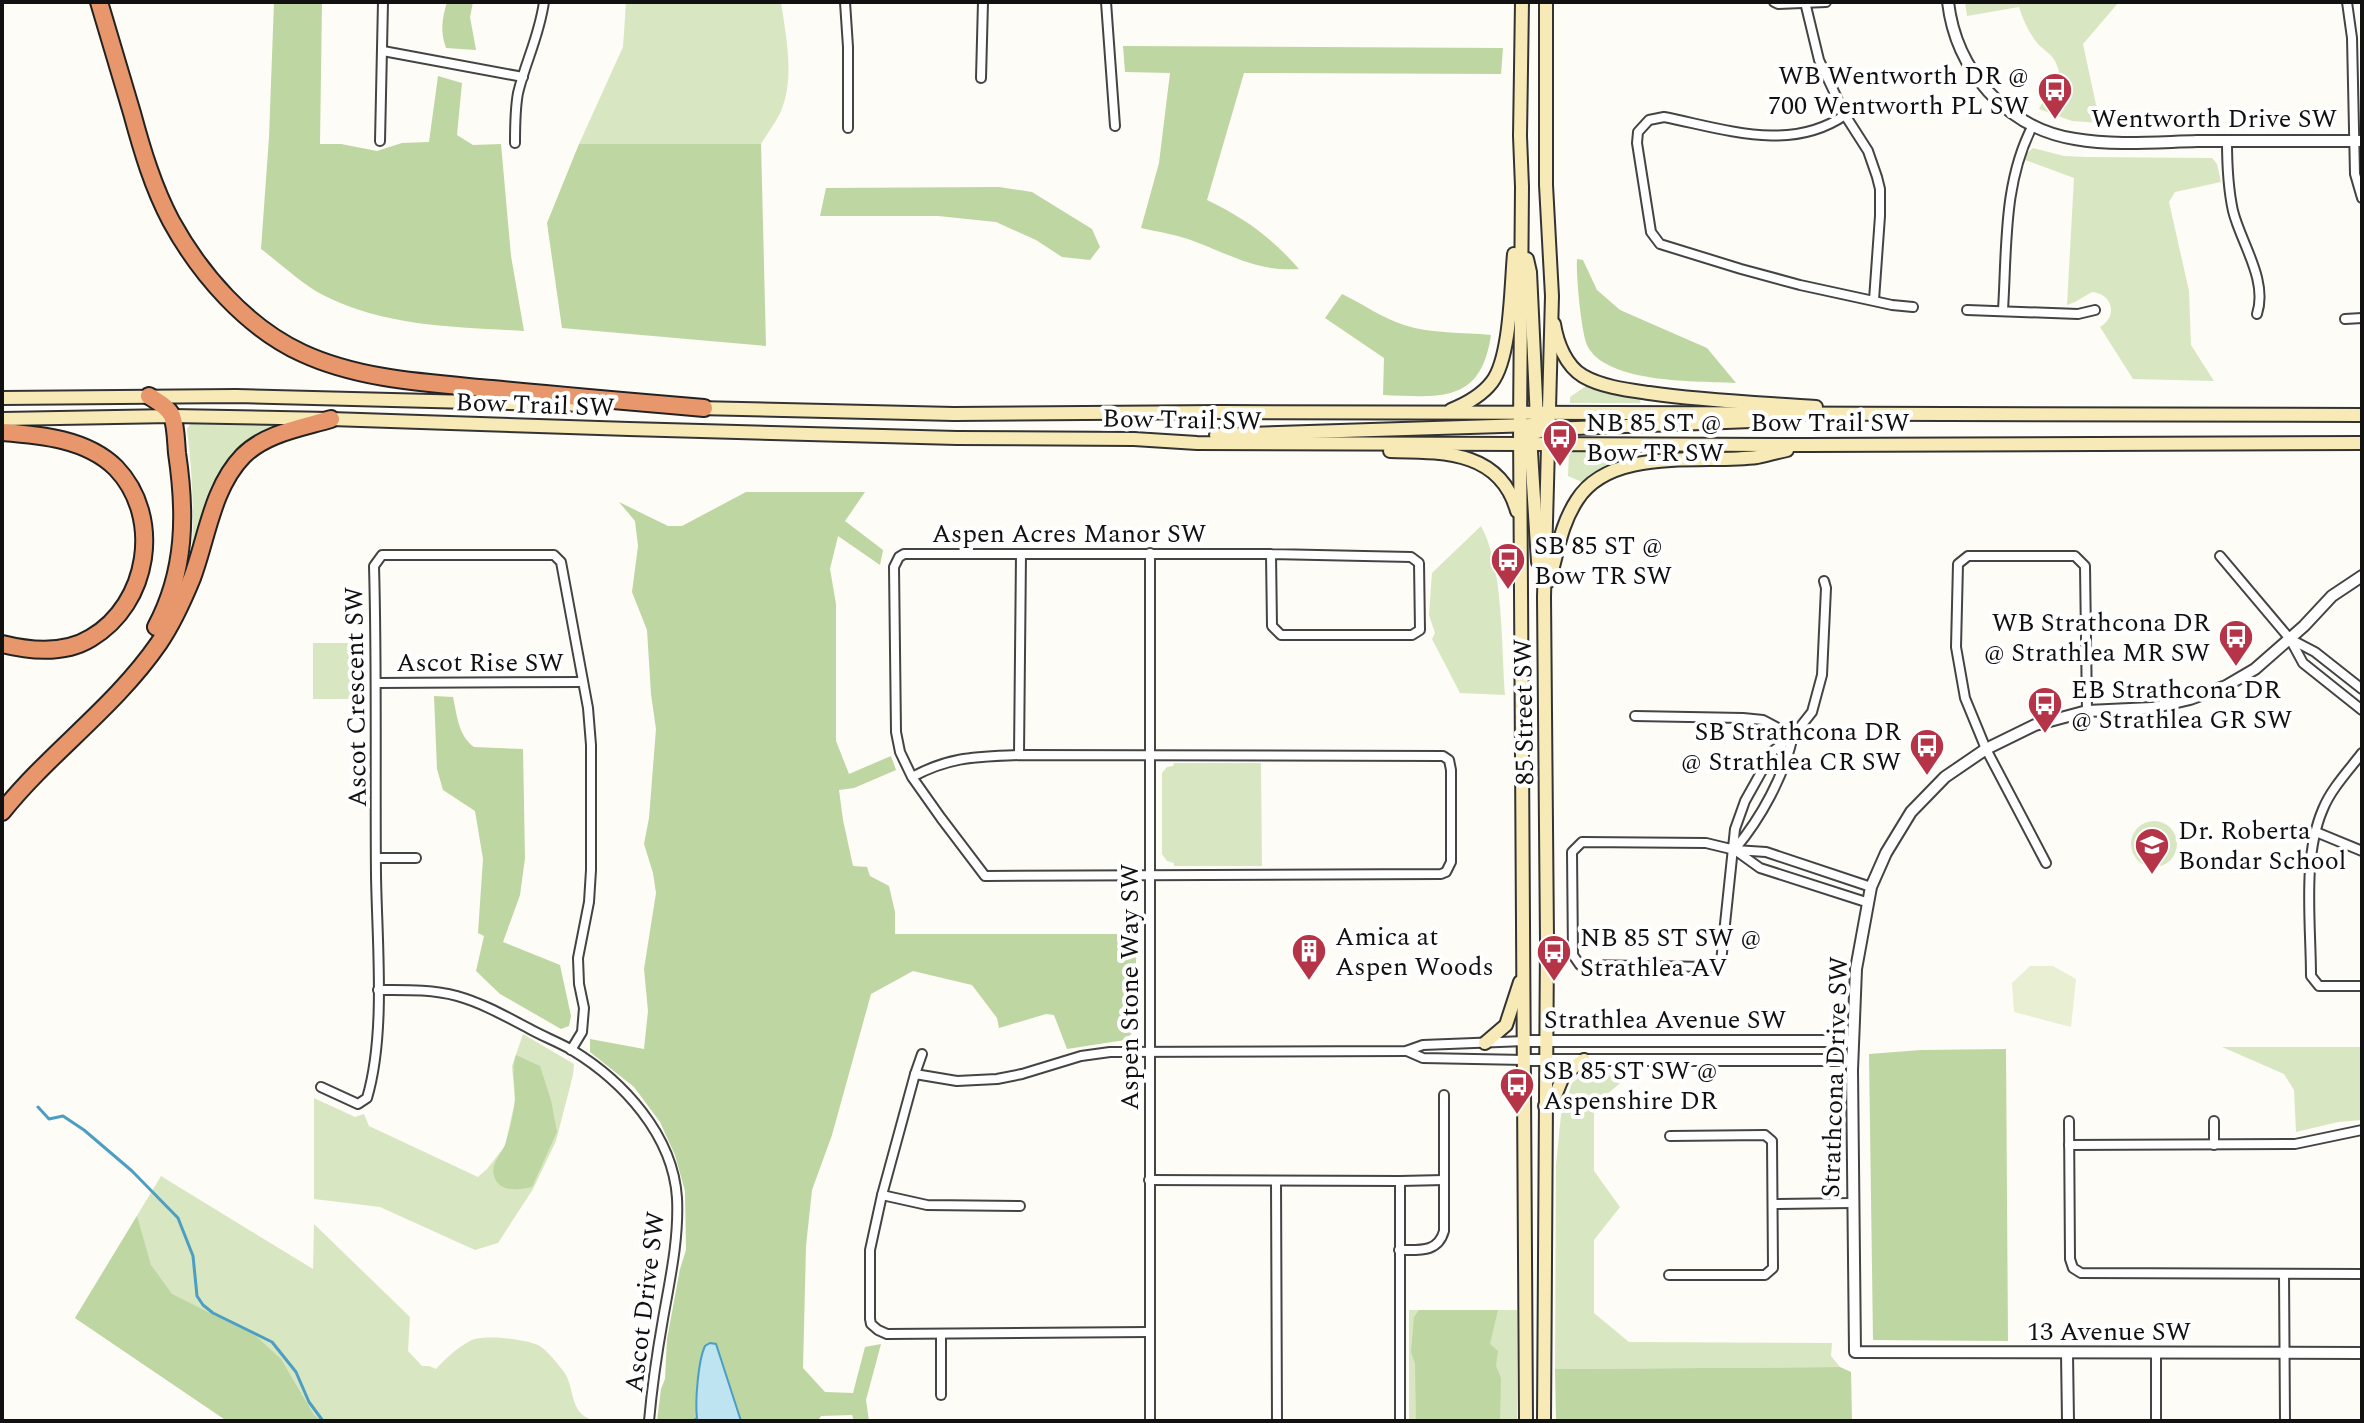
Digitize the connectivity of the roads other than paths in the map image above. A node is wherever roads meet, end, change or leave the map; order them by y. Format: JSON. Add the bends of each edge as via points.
{"nodes":[{"id":1,"x":99,"y":2,"type":"edge"},
{"id":2,"x":383,"y":2,"type":"edge"},
{"id":3,"x":544,"y":2,"type":"edge"},
{"id":4,"x":845,"y":2,"type":"edge"},
{"id":5,"x":983,"y":2,"type":"edge"},
{"id":6,"x":1106,"y":2,"type":"edge"},
{"id":7,"x":1522,"y":2,"type":"edge"},
{"id":8,"x":1546,"y":2,"type":"edge"},
{"id":9,"x":1774,"y":2,"type":"edge"},
{"id":10,"x":1826,"y":2,"type":"edge"},
{"id":11,"x":1948,"y":2,"type":"edge"},
{"id":12,"x":2347,"y":2,"type":"edge"},
{"id":13,"x":1806,"y":3,"type":"edge"},
{"id":14,"x":383,"y":51,"type":"junction"},
{"id":15,"x":523,"y":77,"type":"junction"},
{"id":16,"x":981,"y":78,"type":"dead end"},
{"id":17,"x":1520,"y":93,"type":"junction"},
{"id":18,"x":1545,"y":93,"type":"junction"},
{"id":19,"x":1845,"y":115,"type":"junction"},
{"id":20,"x":2033,"y":125,"type":"junction"},
{"id":21,"x":1115,"y":126,"type":"dead end"},
{"id":22,"x":848,"y":128,"type":"dead end"},
{"id":23,"x":380,"y":141,"type":"dead end"},
{"id":24,"x":2227,"y":141,"type":"junction"},
{"id":25,"x":2358,"y":141,"type":"edge"},
{"id":26,"x":515,"y":143,"type":"dead end"},
{"id":27,"x":2362,"y":198,"type":"edge"},
{"id":28,"x":1522,"y":207,"type":"junction"},
{"id":29,"x":1552,"y":296,"type":"junction"},
{"id":30,"x":1874,"y":300,"type":"junction"},
{"id":31,"x":1913,"y":307,"type":"dead end"},
{"id":32,"x":1967,"y":310,"type":"dead end"},
{"id":33,"x":2003,"y":310,"type":"junction"},
{"id":34,"x":2095,"y":310,"type":"dead end"},
{"id":35,"x":2257,"y":314,"type":"dead end"},
{"id":36,"x":2362,"y":318,"type":"edge"},
{"id":37,"x":2345,"y":319,"type":"dead end"},
{"id":38,"x":149,"y":396,"type":"junction"},
{"id":39,"x":2,"y":398,"type":"edge"},
{"id":40,"x":704,"y":408,"type":"junction"},
{"id":41,"x":1442,"y":413,"type":"junction"},
{"id":42,"x":1890,"y":415,"type":"junction"},
{"id":43,"x":2362,"y":415,"type":"edge"},
{"id":44,"x":172,"y":416,"type":"junction"},
{"id":45,"x":2,"y":419,"type":"edge"},
{"id":46,"x":331,"y":419,"type":"junction"},
{"id":47,"x":1532,"y":427,"type":"junction"},
{"id":48,"x":2,"y":432,"type":"edge"},
{"id":49,"x":1134,"y":439,"type":"junction"},
{"id":50,"x":1197,"y":443,"type":"junction"},
{"id":51,"x":1548,"y":443,"type":"junction"},
{"id":52,"x":2362,"y":443,"type":"edge"},
{"id":53,"x":1806,"y":445,"type":"junction"},
{"id":54,"x":1520,"y":521,"type":"junction"},
{"id":55,"x":1150,"y":553,"type":"junction"},
{"id":56,"x":1021,"y":554,"type":"junction"},
{"id":57,"x":1271,"y":554,"type":"junction"},
{"id":58,"x":2220,"y":556,"type":"dead end"},
{"id":59,"x":2362,"y":576,"type":"edge"},
{"id":60,"x":1824,"y":581,"type":"dead end"},
{"id":61,"x":1544,"y":597,"type":"junction"},
{"id":62,"x":2290,"y":639,"type":"junction"},
{"id":63,"x":2,"y":644,"type":"edge"},
{"id":64,"x":583,"y":682,"type":"junction"},
{"id":65,"x":377,"y":683,"type":"junction"},
{"id":66,"x":123,"y":688,"type":"junction"},
{"id":67,"x":2362,"y":689,"type":"edge"},
{"id":68,"x":1545,"y":692,"type":"junction"},
{"id":69,"x":2362,"y":710,"type":"edge"},
{"id":70,"x":2087,"y":711,"type":"junction"},
{"id":71,"x":1635,"y":716,"type":"dead end"},
{"id":72,"x":1793,"y":736,"type":"junction"},
{"id":73,"x":1986,"y":749,"type":"junction"},
{"id":74,"x":2362,"y":753,"type":"edge"},
{"id":75,"x":1019,"y":755,"type":"junction"},
{"id":76,"x":1149,"y":756,"type":"junction"},
{"id":77,"x":912,"y":777,"type":"junction"},
{"id":78,"x":2,"y":812,"type":"edge"},
{"id":79,"x":2316,"y":832,"type":"junction"},
{"id":80,"x":1735,"y":850,"type":"junction"},
{"id":81,"x":2362,"y":851,"type":"edge"},
{"id":82,"x":376,"y":858,"type":"junction"},
{"id":83,"x":416,"y":858,"type":"dead end"},
{"id":84,"x":2046,"y":863,"type":"dead end"},
{"id":85,"x":1149,"y":874,"type":"junction"},
{"id":86,"x":1871,"y":887,"type":"junction"},
{"id":87,"x":1866,"y":902,"type":"junction"},
{"id":88,"x":1524,"y":972,"type":"junction"},
{"id":89,"x":2362,"y":986,"type":"edge"},
{"id":90,"x":378,"y":990,"type":"junction"},
{"id":91,"x":1525,"y":1041,"type":"junction"},
{"id":92,"x":1545,"y":1041,"type":"junction"},
{"id":93,"x":1853,"y":1041,"type":"junction"},
{"id":94,"x":1485,"y":1043,"type":"junction"},
{"id":95,"x":571,"y":1050,"type":"junction"},
{"id":96,"x":1406,"y":1051,"type":"junction"},
{"id":97,"x":1149,"y":1052,"type":"junction"},
{"id":98,"x":922,"y":1054,"type":"dead end"},
{"id":99,"x":1525,"y":1060,"type":"junction"},
{"id":100,"x":1545,"y":1060,"type":"junction"},
{"id":101,"x":1584,"y":1060,"type":"junction"},
{"id":102,"x":1852,"y":1060,"type":"junction"},
{"id":103,"x":915,"y":1074,"type":"junction"},
{"id":104,"x":321,"y":1087,"type":"dead end"},
{"id":105,"x":1444,"y":1095,"type":"dead end"},
{"id":106,"x":1545,"y":1106,"type":"junction"},
{"id":107,"x":2069,"y":1121,"type":"dead end"},
{"id":108,"x":2214,"y":1121,"type":"dead end"},
{"id":109,"x":2362,"y":1130,"type":"edge"},
{"id":110,"x":1670,"y":1136,"type":"dead end"},
{"id":111,"x":2069,"y":1145,"type":"junction"},
{"id":112,"x":2214,"y":1145,"type":"junction"},
{"id":113,"x":1149,"y":1180,"type":"junction"},
{"id":114,"x":1444,"y":1180,"type":"junction"},
{"id":115,"x":1276,"y":1181,"type":"junction"},
{"id":116,"x":1400,"y":1181,"type":"junction"},
{"id":117,"x":882,"y":1195,"type":"junction"},
{"id":118,"x":1852,"y":1203,"type":"junction"},
{"id":119,"x":1773,"y":1204,"type":"junction"},
{"id":120,"x":1020,"y":1206,"type":"dead end"},
{"id":121,"x":1399,"y":1250,"type":"junction"},
{"id":122,"x":2284,"y":1274,"type":"junction"},
{"id":123,"x":2362,"y":1274,"type":"edge"},
{"id":124,"x":1669,"y":1275,"type":"dead end"},
{"id":125,"x":1148,"y":1332,"type":"junction"},
{"id":126,"x":941,"y":1334,"type":"junction"},
{"id":127,"x":1855,"y":1352,"type":"joint"},
{"id":128,"x":2284,"y":1353,"type":"junction"},
{"id":129,"x":2362,"y":1353,"type":"edge"},
{"id":130,"x":2067,"y":1354,"type":"junction"},
{"id":131,"x":2156,"y":1354,"type":"junction"},
{"id":132,"x":941,"y":1395,"type":"dead end"},
{"id":133,"x":649,"y":1421,"type":"edge"},
{"id":134,"x":1150,"y":1421,"type":"edge"},
{"id":135,"x":1277,"y":1421,"type":"edge"},
{"id":136,"x":1400,"y":1421,"type":"edge"},
{"id":137,"x":1526,"y":1421,"type":"edge"},
{"id":138,"x":1544,"y":1421,"type":"edge"},
{"id":139,"x":2068,"y":1421,"type":"edge"},
{"id":140,"x":2156,"y":1421,"type":"edge"},
{"id":141,"x":2285,"y":1421,"type":"edge"}],
"edges":[{"from":1,"to":40,"type":"highway","via":[[142,148],[170,219],[217,287],[279,341],[324,362],[417,382]]},
{"from":2,"to":14,"type":"street"},
{"from":3,"to":15,"type":"street"},
{"from":4,"to":22,"type":"street"},
{"from":5,"to":16,"type":"street"},
{"from":6,"to":21,"type":"street"},
{"from":7,"to":17,"type":"main road","name":"85 Street SW"},
{"from":8,"to":18,"type":"main road","name":"85 Street SW"},
{"from":9,"to":13,"type":"street"},
{"from":10,"to":13,"type":"street"},
{"from":11,"to":20,"type":"street","name":"Wentworth Drive SW","via":[[1970,70],[2004,107]]},
{"from":12,"to":25,"type":"street"},
{"from":13,"to":19,"type":"street","via":[[1819,60]]},
{"from":14,"to":15,"type":"street"},
{"from":14,"to":23,"type":"street"},
{"from":15,"to":26,"type":"street"},
{"from":17,"to":18,"type":"main road"},
{"from":17,"to":28,"type":"main road","name":"85 Street SW"},
{"from":18,"to":29,"type":"main road","name":"85 Street SW"},
{"from":19,"to":30,"type":"street","via":[[1868,151],[1880,189]]},
{"from":19,"to":30,"type":"street","via":[[1817,130],[1780,137],[1664,117],[1649,120],[1638,132],[1637,143],[1650,227],[1653,237],[1665,245],[1800,285]]},
{"from":20,"to":24,"type":"street","name":"Wentworth Drive SW","via":[[2093,141]]},
{"from":20,"to":33,"type":"street","via":[[2010,191]]},
{"from":24,"to":25,"type":"street","name":"Wentworth Drive SW"},
{"from":24,"to":35,"type":"street","via":[[2231,200],[2257,278]]},
{"from":25,"to":27,"type":"street","via":[[2355,174]]},
{"from":28,"to":41,"type":"main road","via":[[1499,370],[1484,390]]},
{"from":28,"to":47,"type":"main road","name":"85 Street SW"},
{"from":29,"to":42,"type":"main road","via":[[1555,329],[1569,363],[1600,383],[1671,396]]},
{"from":29,"to":47,"type":"main road","name":"85 Street SW"},
{"from":30,"to":31,"type":"street"},
{"from":32,"to":33,"type":"street"},
{"from":33,"to":34,"type":"street"},
{"from":36,"to":37,"type":"street"},
{"from":38,"to":39,"type":"main road","name":"Bow Trail SW"},
{"from":38,"to":40,"type":"main road","name":"Bow Trail SW"},
{"from":38,"to":44,"type":"highway"},
{"from":40,"to":41,"type":"main road","name":"Bow Trail SW","via":[[954,414]]},
{"from":41,"to":47,"type":"main road","name":"Bow Trail SW"},
{"from":42,"to":43,"type":"main road","name":"Bow Trail SW"},
{"from":42,"to":47,"type":"main road"},
{"from":44,"to":45,"type":"main road","name":"Bow Trail SW"},
{"from":44,"to":46,"type":"main road","name":"Bow Trail SW"},
{"from":44,"to":66,"type":"highway","via":[[183,491],[179,559],[164,612]]},
{"from":46,"to":49,"type":"main road","name":"Bow Trail SW"},
{"from":46,"to":66,"type":"highway","via":[[278,434],[241,458],[221,490],[182,601],[160,642]]},
{"from":47,"to":49,"type":"main road"},
{"from":47,"to":50,"type":"main road","name":"Bow Trail SW"},
{"from":47,"to":51,"type":"main road","name":"85 Street SW"},
{"from":47,"to":54,"type":"main road","name":"85 Street SW"},
{"from":47,"to":68,"type":"main road"},
{"from":48,"to":63,"type":"highway","via":[[60,439],[115,467],[133,490],[144,519],[146,549],[126,604],[91,638],[46,650]]},
{"from":49,"to":50,"type":"main road","name":"Bow Trail SW"},
{"from":50,"to":54,"type":"main road","via":[[1463,456],[1501,480]]},
{"from":51,"to":53,"type":"main road","name":"Bow Trail SW"},
{"from":51,"to":61,"type":"main road","name":"85 Street SW"},
{"from":52,"to":53,"type":"main road","name":"Bow Trail SW"},
{"from":53,"to":61,"type":"main road","via":[[1757,457],[1630,466],[1598,478],[1577,499],[1562,528]]},
{"from":54,"to":88,"type":"main road","name":"85 Street SW"},
{"from":55,"to":56,"type":"street","name":"Aspen Acres Manor SW"},
{"from":55,"to":57,"type":"street","name":"Aspen Acres Manor SW"},
{"from":55,"to":76,"type":"street","name":"Aspen Stone Way SW"},
{"from":56,"to":75,"type":"street"},
{"from":56,"to":77,"type":"street","name":"Aspen Acres Manor SW","via":[[910,553],[896,562],[896,732]]},
{"from":57,"to":57,"type":"street","name":"Aspen Acres Manor SW","via":[[1414,558],[1419,563],[1420,630],[1412,635],[1281,635],[1272,626]]},
{"from":58,"to":62,"type":"street"},
{"from":59,"to":62,"type":"street","name":"Strathcona Drive SW","via":[[2332,596]]},
{"from":60,"to":72,"type":"street","via":[[1822,675],[1812,712]]},
{"from":61,"to":68,"type":"main road","name":"85 Street SW"},
{"from":62,"to":67,"type":"street"},
{"from":62,"to":69,"type":"street","via":[[2303,663]]},
{"from":62,"to":70,"type":"street","name":"Strathcona Drive SW","via":[[2255,669],[2202,695],[2152,708]]},
{"from":64,"to":65,"type":"street","name":"Ascot Rise SW"},
{"from":64,"to":65,"type":"street","name":"Ascot Crescent SW","via":[[561,562],[554,555],[382,555],[374,566]]},
{"from":64,"to":95,"type":"street","name":"Ascot Crescent SW","via":[[591,745],[591,870],[578,958],[582,1032]]},
{"from":65,"to":82,"type":"street","name":"Ascot Crescent SW"},
{"from":66,"to":78,"type":"highway"},
{"from":68,"to":92,"type":"main road","name":"85 Street SW"},
{"from":70,"to":73,"type":"street","name":"Strathcona Drive SW","via":[[2035,725]]},
{"from":70,"to":73,"type":"street","via":[[2081,560],[1968,556],[1958,564],[1956,647],[1965,698]]},
{"from":71,"to":72,"type":"street","via":[[1763,720]]},
{"from":72,"to":80,"type":"street","via":[[1788,759]]},
{"from":72,"to":80,"type":"street","via":[[1773,751],[1745,801],[1735,829]]},
{"from":73,"to":84,"type":"street"},
{"from":73,"to":86,"type":"street","name":"Strathcona Drive SW","via":[[1945,777],[1911,812]]},
{"from":74,"to":79,"type":"street","via":[[2323,807]]},
{"from":75,"to":76,"type":"street"},
{"from":75,"to":77,"type":"street","via":[[960,758]]},
{"from":76,"to":85,"type":"street","name":"Aspen Stone Way SW"},
{"from":76,"to":85,"type":"street","via":[[1443,756],[1451,770],[1451,862],[1444,873]]},
{"from":77,"to":85,"type":"street","name":"Aspen Acres Manor SW","via":[[985,876]]},
{"from":79,"to":81,"type":"street"},
{"from":79,"to":89,"type":"street","via":[[2311,976],[2319,986]]},
{"from":80,"to":80,"type":"street","via":[[1706,843],[1582,842],[1572,852],[1573,955],[1580,965],[1712,967],[1721,962]]},
{"from":80,"to":86,"type":"street","via":[[1766,852]]},
{"from":80,"to":87,"type":"street","via":[[1760,868]]},
{"from":82,"to":83,"type":"street"},
{"from":82,"to":90,"type":"street","name":"Ascot Crescent SW"},
{"from":85,"to":97,"type":"street","name":"Aspen Stone Way SW"},
{"from":86,"to":87,"type":"street","name":"Strathcona Drive SW"},
{"from":87,"to":93,"type":"street","name":"Strathcona Drive SW"},
{"from":88,"to":91,"type":"main road","name":"85 Street SW"},
{"from":88,"to":94,"type":"main road","via":[[1506,1025]]},
{"from":90,"to":95,"type":"street","name":"Ascot Drive SW","via":[[456,996]]},
{"from":90,"to":104,"type":"street","name":"Ascot Crescent SW","via":[[374,1074],[367,1098],[358,1104]]},
{"from":91,"to":92,"type":"street","name":"Strathlea Avenue SW"},
{"from":91,"to":94,"type":"street"},
{"from":91,"to":99,"type":"main road","name":"85 Street SW"},
{"from":92,"to":93,"type":"street","name":"Strathlea Avenue SW"},
{"from":92,"to":100,"type":"main road","name":"85 Street SW"},
{"from":93,"to":102,"type":"street","name":"Strathcona Drive SW"},
{"from":94,"to":96,"type":"street","via":[[1423,1045]]},
{"from":95,"to":133,"type":"street","name":"Ascot Drive SW","via":[[628,1094],[668,1159],[677,1196],[676,1247]]},
{"from":96,"to":97,"type":"street"},
{"from":96,"to":99,"type":"street","via":[[1423,1058]]},
{"from":97,"to":103,"type":"street","via":[[1081,1056],[997,1079],[957,1081]]},
{"from":97,"to":113,"type":"street","name":"Aspen Stone Way SW"},
{"from":98,"to":103,"type":"street"},
{"from":99,"to":100,"type":"street","name":"Strathlea Avenue SW"},
{"from":99,"to":137,"type":"main road","name":"85 Street SW"},
{"from":100,"to":101,"type":"street","name":"Strathlea Avenue SW"},
{"from":100,"to":106,"type":"main road","name":"85 Street SW"},
{"from":101,"to":102,"type":"street","name":"Strathlea Avenue SW"},
{"from":101,"to":106,"type":"main road","via":[[1564,1074]]},
{"from":102,"to":118,"type":"street","name":"Strathcona Drive SW"},
{"from":103,"to":117,"type":"street"},
{"from":105,"to":114,"type":"street"},
{"from":106,"to":138,"type":"main road","name":"85 Street SW"},
{"from":107,"to":111,"type":"street"},
{"from":108,"to":112,"type":"street"},
{"from":109,"to":112,"type":"street","via":[[2295,1144]]},
{"from":110,"to":119,"type":"street","via":[[1765,1135],[1772,1141]]},
{"from":111,"to":112,"type":"street"},
{"from":111,"to":122,"type":"street","via":[[2070,1259],[2081,1273]]},
{"from":113,"to":115,"type":"street"},
{"from":113,"to":125,"type":"street","name":"Aspen Stone Way SW"},
{"from":114,"to":116,"type":"street"},
{"from":114,"to":121,"type":"street","via":[[1442,1240],[1431,1249]]},
{"from":115,"to":116,"type":"street"},
{"from":115,"to":135,"type":"street"},
{"from":116,"to":121,"type":"street"},
{"from":117,"to":120,"type":"street","via":[[927,1205]]},
{"from":117,"to":126,"type":"street","via":[[870,1250],[871,1324],[887,1334]]},
{"from":118,"to":119,"type":"street"},
{"from":118,"to":127,"type":"street","name":"Strathcona Drive SW"},
{"from":119,"to":124,"type":"street","via":[[1773,1268],[1765,1275]]},
{"from":121,"to":136,"type":"street"},
{"from":122,"to":123,"type":"street"},
{"from":122,"to":128,"type":"street"},
{"from":125,"to":126,"type":"street"},
{"from":125,"to":134,"type":"street","name":"Aspen Stone Way SW"},
{"from":126,"to":132,"type":"street"},
{"from":127,"to":130,"type":"street","name":"13 Avenue SW"},
{"from":128,"to":129,"type":"street","name":"13 Avenue SW"},
{"from":128,"to":131,"type":"street","name":"13 Avenue SW"},
{"from":128,"to":141,"type":"street"},
{"from":130,"to":131,"type":"street","name":"13 Avenue SW"},
{"from":130,"to":139,"type":"street"},
{"from":131,"to":140,"type":"street"}]}
